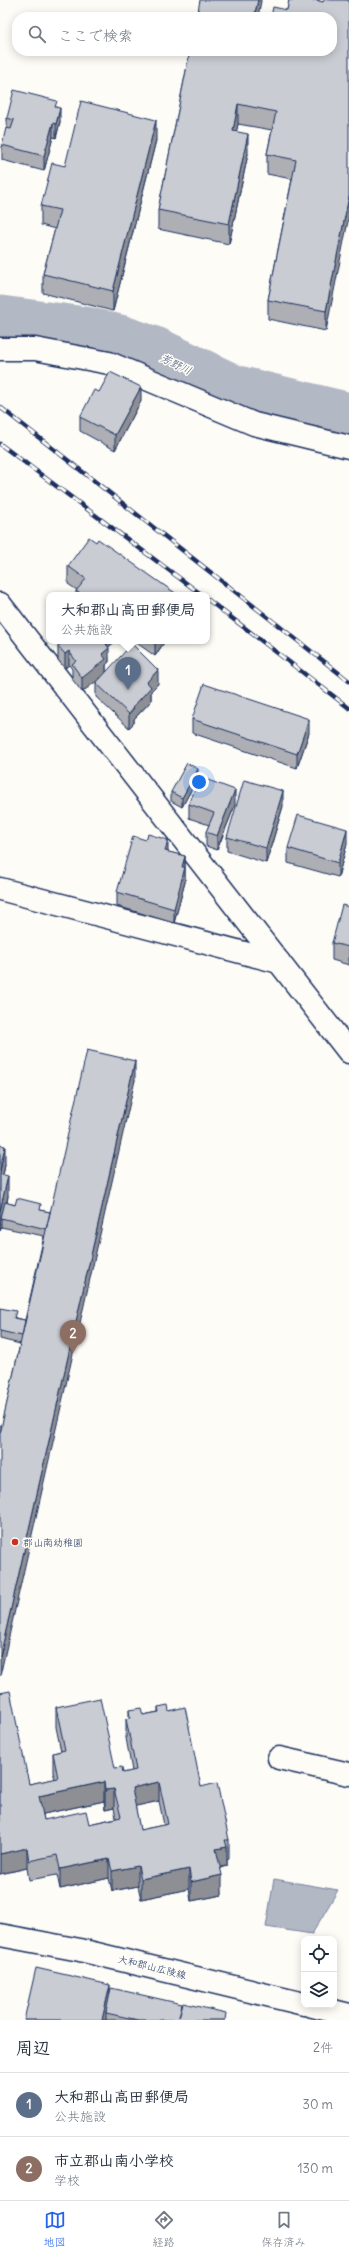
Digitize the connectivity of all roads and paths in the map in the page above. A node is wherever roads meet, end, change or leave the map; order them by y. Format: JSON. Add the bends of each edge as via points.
{"nodes":[{"id":1,"x":0,"y":349,"type":"edge"},
{"id":2,"x":349,"y":447,"type":"edge"},
{"id":3,"x":0,"y":604,"type":"edge"},
{"id":4,"x":0,"y":889,"type":"edge"},
{"id":5,"x":279,"y":962,"type":"junction"},
{"id":6,"x":349,"y":1052,"type":"edge"},
{"id":7,"x":279,"y":1758,"type":"dead end"},
{"id":8,"x":349,"y":1774,"type":"edge"},
{"id":9,"x":0,"y":1935,"type":"edge"},
{"id":10,"x":301,"y":2003,"type":"edge"},
{"id":11,"x":323,"y":2008,"type":"edge"},
{"id":12,"x":349,"y":2014,"type":"edge"}],
"edges":[{"from":1,"to":2,"type":"street","via":[[34,349],[109,364],[254,424]]},
{"from":3,"to":5,"type":"street"},
{"from":4,"to":5,"type":"street"},
{"from":5,"to":6,"type":"street"},
{"from":7,"to":8,"type":"street"},
{"from":9,"to":10,"type":"street","name":"大和郡山広陵線","via":[[80,1950]]},
{"from":11,"to":12,"type":"street"}]}
